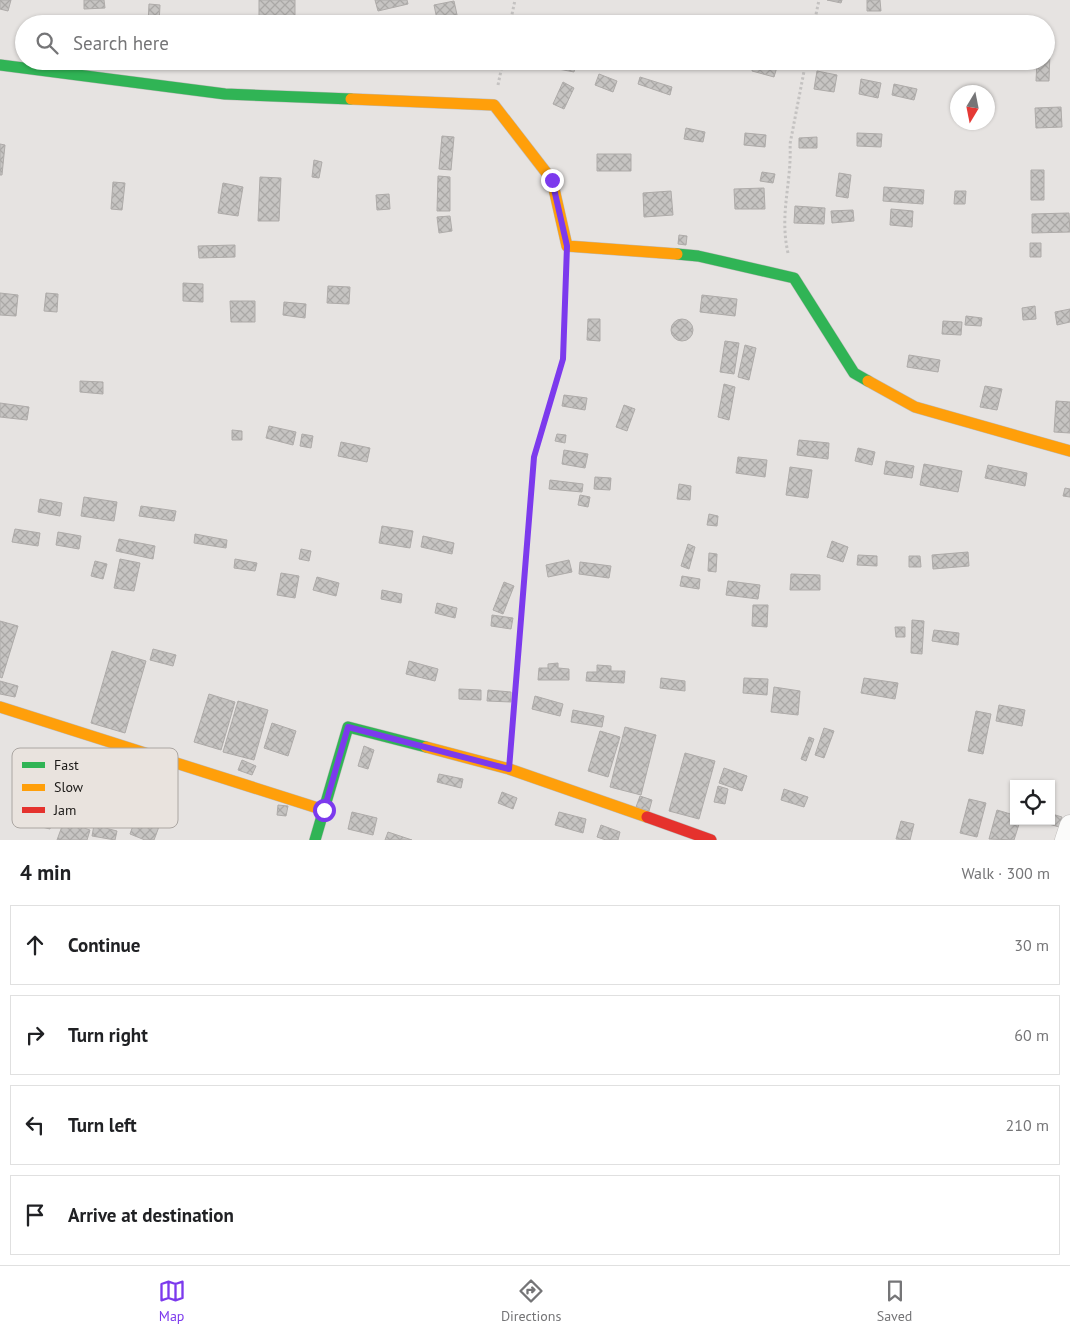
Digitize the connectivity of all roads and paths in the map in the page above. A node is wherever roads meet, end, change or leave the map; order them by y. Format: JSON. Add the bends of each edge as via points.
{"nodes":[{"id":1,"x":515,"y":0,"type":"edge"},
{"id":2,"x":819,"y":0,"type":"edge"},
{"id":3,"x":512,"y":15,"type":"edge"},
{"id":4,"x":816,"y":15,"type":"edge"},
{"id":5,"x":0,"y":65,"type":"edge"},
{"id":6,"x":15,"y":67,"type":"edge"},
{"id":7,"x":39,"y":70,"type":"edge"},
{"id":8,"x":804,"y":70,"type":"edge"},
{"id":9,"x":567,"y":246,"type":"junction"},
{"id":10,"x":794,"y":278,"type":"junction"},
{"id":11,"x":1070,"y":451,"type":"edge"},
{"id":12,"x":0,"y":707,"type":"edge"},
{"id":13,"x":129,"y":748,"type":"edge"},
{"id":14,"x":178,"y":764,"type":"edge"},
{"id":15,"x":509,"y":769,"type":"junction"},
{"id":16,"x":324,"y":810,"type":"junction"},
{"id":17,"x":1070,"y":825,"type":"edge"},
{"id":18,"x":315,"y":840,"type":"edge"},
{"id":19,"x":711,"y":840,"type":"edge"},
{"id":20,"x":1065,"y":840,"type":"edge"}],
"edges":[{"from":1,"to":3,"type":"path"},
{"from":2,"to":4,"type":"path"},
{"from":5,"to":6,"type":"street"},
{"from":7,"to":9,"type":"street","via":[[225,94],[494,104],[552,180]]},
{"from":8,"to":10,"type":"path","via":[[790,144],[784,209],[784,238]]},
{"from":9,"to":10,"type":"street","via":[[698,256]]},
{"from":9,"to":15,"type":"path","via":[[563,359],[534,457]]},
{"from":10,"to":11,"type":"street","via":[[854,373],[915,407]]},
{"from":12,"to":13,"type":"street"},
{"from":14,"to":16,"type":"street"},
{"from":15,"to":16,"type":"street","via":[[348,727]]},
{"from":15,"to":19,"type":"street"},
{"from":16,"to":18,"type":"street"},
{"from":17,"to":20,"type":"street"}]}
